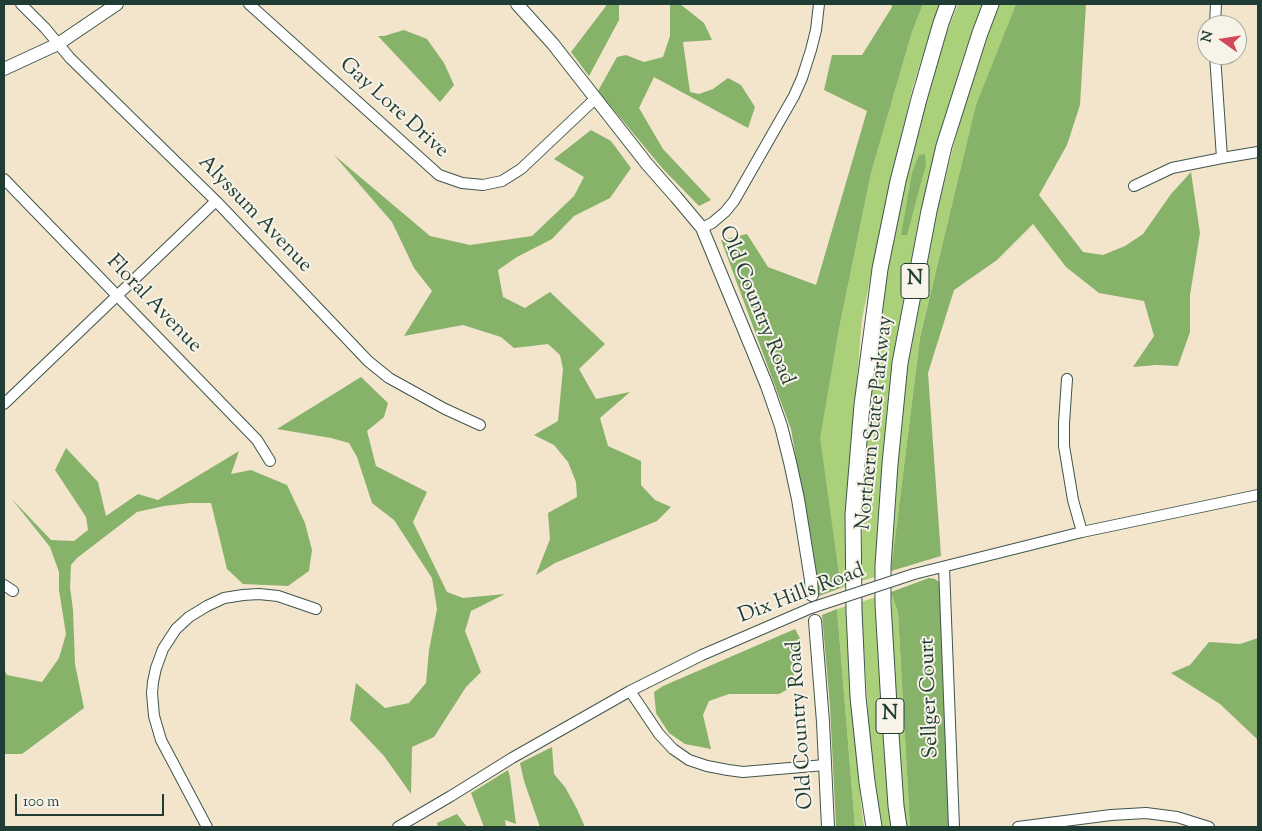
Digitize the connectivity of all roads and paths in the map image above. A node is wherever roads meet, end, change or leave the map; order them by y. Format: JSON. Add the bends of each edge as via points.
{"nodes":[{"id":1,"x":22,"y":4,"type":"edge"},
{"id":2,"x":117,"y":4,"type":"edge"},
{"id":3,"x":249,"y":4,"type":"edge"},
{"id":4,"x":516,"y":4,"type":"edge"},
{"id":5,"x":819,"y":4,"type":"edge"},
{"id":6,"x":948,"y":4,"type":"edge"},
{"id":7,"x":991,"y":4,"type":"edge"},
{"id":8,"x":58,"y":44,"type":"junction"},
{"id":9,"x":1216,"y":65,"type":"edge"},
{"id":10,"x":4,"y":69,"type":"edge"},
{"id":11,"x":596,"y":99,"type":"junction"},
{"id":12,"x":1258,"y":152,"type":"edge"},
{"id":13,"x":1222,"y":158,"type":"junction"},
{"id":14,"x":4,"y":179,"type":"edge"},
{"id":15,"x":1134,"y":186,"type":"dead end"},
{"id":16,"x":216,"y":201,"type":"junction"},
{"id":17,"x":702,"y":228,"type":"junction"},
{"id":18,"x":118,"y":296,"type":"junction"},
{"id":19,"x":1067,"y":379,"type":"dead end"},
{"id":20,"x":4,"y":404,"type":"edge"},
{"id":21,"x":480,"y":425,"type":"dead end"},
{"id":22,"x":270,"y":461,"type":"dead end"},
{"id":23,"x":1258,"y":495,"type":"edge"},
{"id":24,"x":1082,"y":532,"type":"junction"},
{"id":25,"x":944,"y":567,"type":"junction"},
{"id":26,"x":4,"y":585,"type":"edge"},
{"id":27,"x":13,"y":591,"type":"dead end"},
{"id":28,"x":812,"y":596,"type":"dead end"},
{"id":29,"x":316,"y":609,"type":"dead end"},
{"id":30,"x":815,"y":621,"type":"dead end"},
{"id":31,"x":630,"y":691,"type":"junction"},
{"id":32,"x":825,"y":765,"type":"junction"},
{"id":33,"x":207,"y":827,"type":"edge"},
{"id":34,"x":398,"y":827,"type":"edge"},
{"id":35,"x":828,"y":827,"type":"edge"},
{"id":36,"x":874,"y":827,"type":"edge"},
{"id":37,"x":899,"y":827,"type":"edge"},
{"id":38,"x":954,"y":827,"type":"edge"},
{"id":39,"x":1018,"y":827,"type":"edge"},
{"id":40,"x":1209,"y":827,"type":"edge"}],
"edges":[{"from":1,"to":8,"type":"street","name":"Alyssum Avenue"},
{"from":2,"to":8,"type":"main road"},
{"from":3,"to":11,"type":"street","name":"Gay Lore Drive","via":[[439,175],[462,183],[483,185],[502,181],[521,169]]},
{"from":4,"to":11,"type":"main road","name":"Old Country Road","via":[[553,44]]},
{"from":5,"to":17,"type":"street","via":[[811,50],[794,96],[734,201],[725,212]]},
{"from":6,"to":36,"type":"highway","name":"Northern State Parkway","number":"N","via":[[898,181],[880,269],[862,405],[853,514],[854,611],[858,697]]},
{"from":7,"to":37,"type":"highway","name":"Northern State Parkway","number":"N","via":[[944,146],[928,212],[900,363],[883,566],[889,705]]},
{"from":8,"to":10,"type":"main road"},
{"from":8,"to":16,"type":"street","name":"Alyssum Avenue"},
{"from":9,"to":13,"type":"street"},
{"from":11,"to":17,"type":"main road","name":"Old Country Road"},
{"from":12,"to":13,"type":"street"},
{"from":13,"to":15,"type":"street","via":[[1172,168]]},
{"from":14,"to":18,"type":"street","name":"Floral Avenue"},
{"from":16,"to":18,"type":"street"},
{"from":16,"to":21,"type":"street","name":"Alyssum Avenue","via":[[388,378]]},
{"from":17,"to":28,"type":"main road","name":"Old Country Road","via":[[767,386],[780,426],[798,499]]},
{"from":18,"to":20,"type":"street"},
{"from":18,"to":22,"type":"street","name":"Floral Avenue","via":[[257,440]]},
{"from":19,"to":24,"type":"street","via":[[1064,446]]},
{"from":23,"to":24,"type":"street","name":"Dix Hills Road"},
{"from":24,"to":25,"type":"street","name":"Dix Hills Road"},
{"from":25,"to":31,"type":"street","name":"Dix Hills Road","bridge":true,"via":[[811,608],[702,655]]},
{"from":25,"to":38,"type":"street","name":"Sellger Court"},
{"from":26,"to":27,"type":"street"},
{"from":29,"to":33,"type":"street","via":[[278,596],[259,594],[224,598],[189,617],[163,649],[153,682],[154,716],[161,740]]},
{"from":30,"to":32,"type":"main road","name":"Old Country Road"},
{"from":31,"to":32,"type":"street","via":[[659,734],[689,760],[743,772]]},
{"from":31,"to":34,"type":"street","name":"Dix Hills Road"},
{"from":32,"to":35,"type":"main road","name":"Old Country Road"},
{"from":39,"to":40,"type":"street","via":[[1146,813],[1177,817]]}]}
